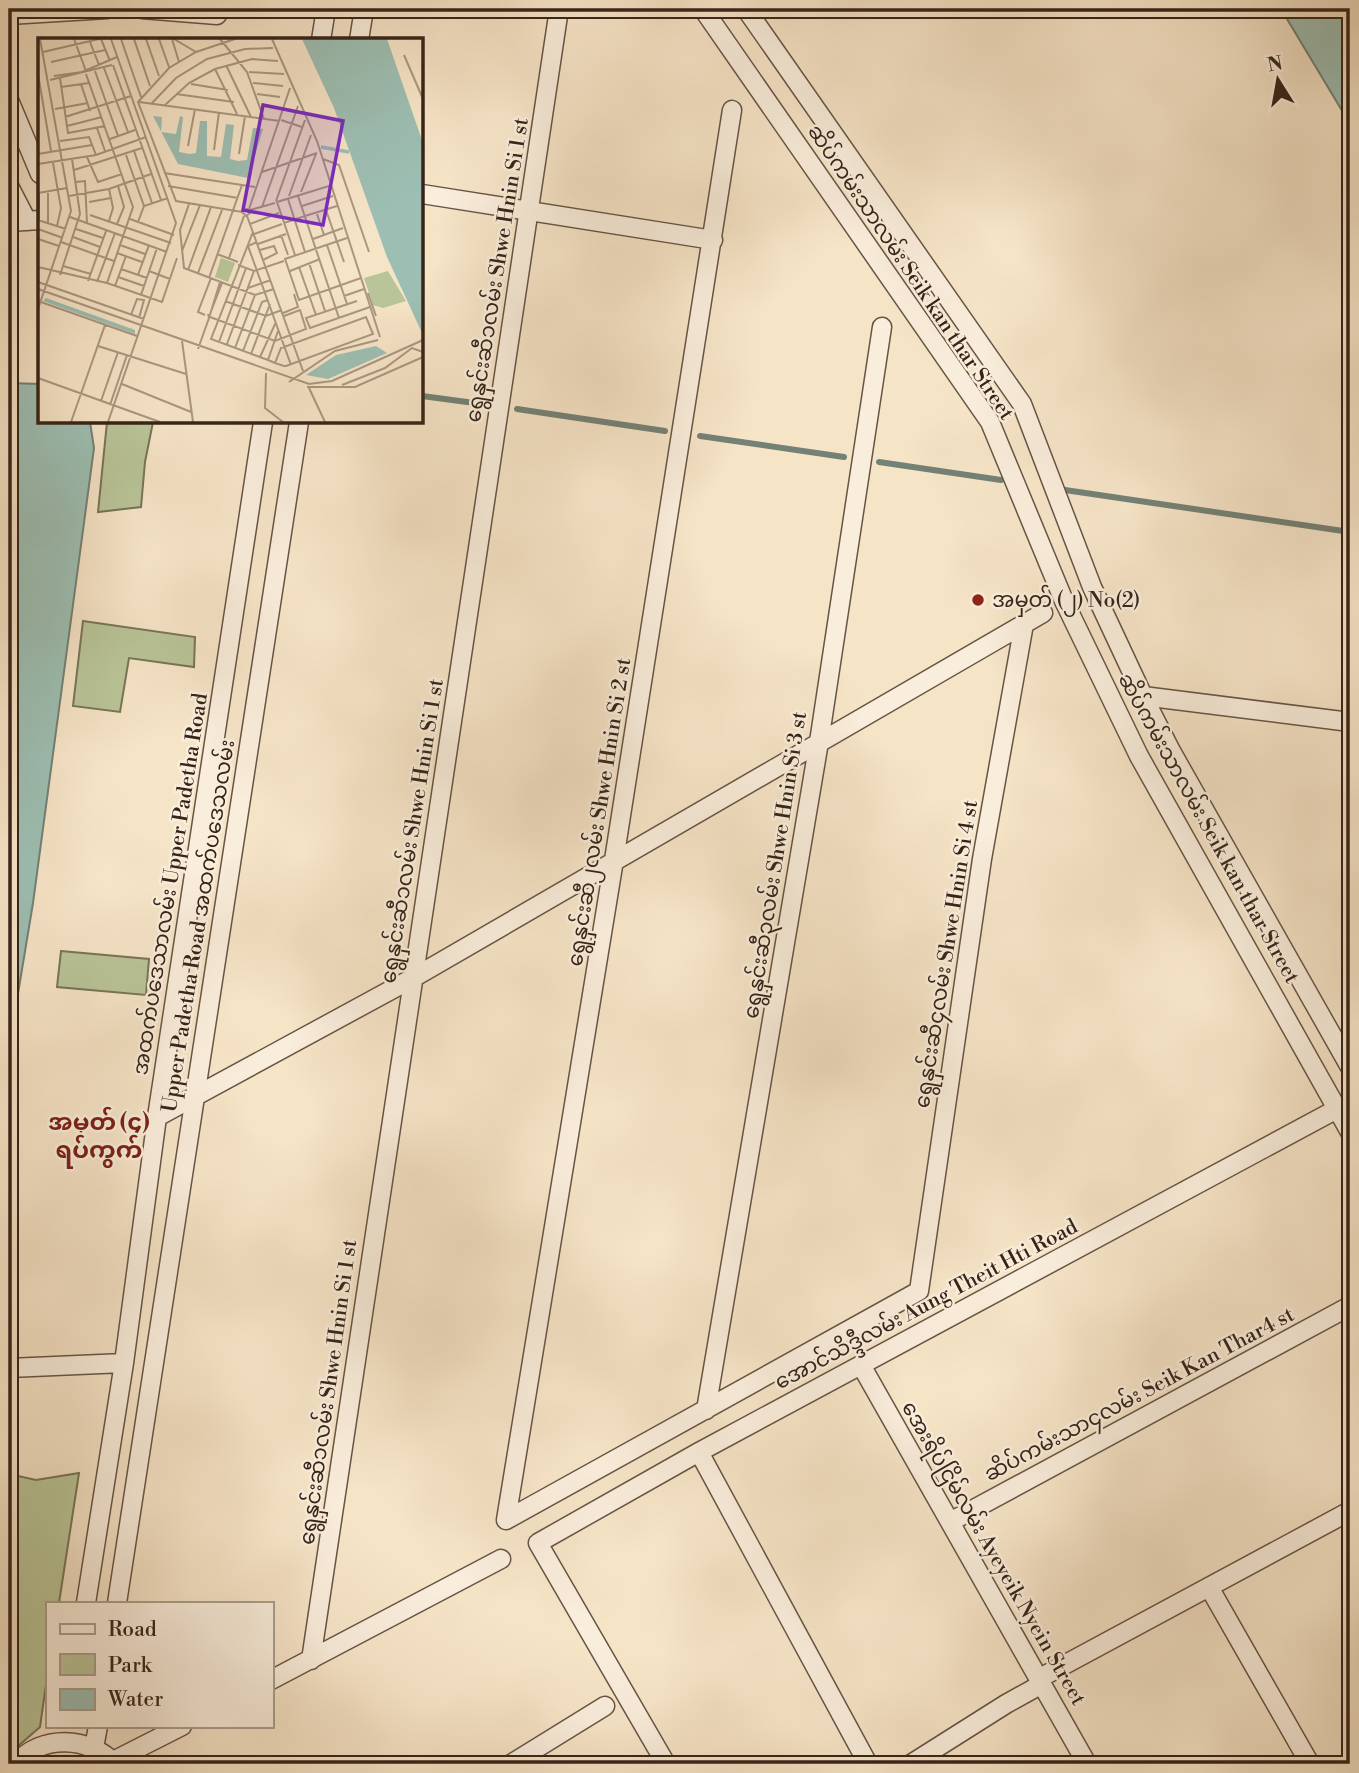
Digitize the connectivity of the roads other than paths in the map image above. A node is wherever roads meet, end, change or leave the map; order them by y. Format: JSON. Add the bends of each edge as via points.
{"nodes":[{"id":1,"x":107,"y":9,"type":"edge"},
{"id":2,"x":142,"y":9,"type":"edge"},
{"id":3,"x":326,"y":9,"type":"edge"},
{"id":4,"x":364,"y":9,"type":"edge"},
{"id":5,"x":559,"y":9,"type":"edge"},
{"id":6,"x":703,"y":9,"type":"edge"},
{"id":7,"x":746,"y":9,"type":"edge"},
{"id":8,"x":9,"y":15,"type":"edge"},
{"id":9,"x":217,"y":15,"type":"dead end"},
{"id":10,"x":321,"y":38,"type":"edge"},
{"id":11,"x":359,"y":38,"type":"edge"},
{"id":12,"x":9,"y":100,"type":"edge"},
{"id":13,"x":732,"y":110,"type":"dead end"},
{"id":14,"x":38,"y":169,"type":"edge"},
{"id":15,"x":9,"y":186,"type":"edge"},
{"id":16,"x":424,"y":194,"type":"edge"},
{"id":17,"x":529,"y":213,"type":"junction"},
{"id":18,"x":25,"y":221,"type":"edge"},
{"id":19,"x":713,"y":240,"type":"junction"},
{"id":20,"x":882,"y":327,"type":"dead end"},
{"id":21,"x":263,"y":424,"type":"edge"},
{"id":22,"x":299,"y":424,"type":"edge"},
{"id":23,"x":1043,"y":613,"type":"dead end"},
{"id":24,"x":1024,"y":624,"type":"junction"},
{"id":25,"x":1143,"y":696,"type":"junction"},
{"id":26,"x":1350,"y":722,"type":"edge"},
{"id":27,"x":819,"y":742,"type":"junction"},
{"id":28,"x":614,"y":860,"type":"junction"},
{"id":29,"x":413,"y":978,"type":"junction"},
{"id":30,"x":1350,"y":1067,"type":"edge"},
{"id":31,"x":195,"y":1097,"type":"junction"},
{"id":32,"x":1338,"y":1109,"type":"junction"},
{"id":33,"x":157,"y":1117,"type":"junction"},
{"id":34,"x":1350,"y":1132,"type":"edge"},
{"id":35,"x":1350,"y":1306,"type":"edge"},
{"id":36,"x":124,"y":1363,"type":"junction"},
{"id":37,"x":861,"y":1365,"type":"junction"},
{"id":38,"x":9,"y":1368,"type":"edge"},
{"id":39,"x":706,"y":1410,"type":"junction"},
{"id":40,"x":699,"y":1452,"type":"junction"},
{"id":41,"x":1350,"y":1511,"type":"edge"},
{"id":42,"x":950,"y":1522,"type":"junction"},
{"id":43,"x":501,"y":1559,"type":"dead end"},
{"id":44,"x":1209,"y":1587,"type":"junction"},
{"id":45,"x":86,"y":1602,"type":"edge"},
{"id":46,"x":117,"y":1602,"type":"edge"},
{"id":47,"x":311,"y":1660,"type":"junction"},
{"id":48,"x":273,"y":1679,"type":"edge"},
{"id":49,"x":1040,"y":1681,"type":"junction"},
{"id":50,"x":605,"y":1706,"type":"dead end"},
{"id":51,"x":98,"y":1728,"type":"edge"},
{"id":52,"x":178,"y":1728,"type":"edge"},
{"id":53,"x":65,"y":1733,"type":"edge"},
{"id":54,"x":94,"y":1748,"type":"junction"},
{"id":55,"x":114,"y":1763,"type":"edge"},
{"id":56,"x":16,"y":1764,"type":"edge"},
{"id":57,"x":511,"y":1764,"type":"edge"},
{"id":58,"x":666,"y":1764,"type":"edge"},
{"id":59,"x":868,"y":1764,"type":"edge"},
{"id":60,"x":911,"y":1764,"type":"edge"},
{"id":61,"x":1087,"y":1764,"type":"edge"},
{"id":62,"x":1310,"y":1764,"type":"edge"}],
"edges":[{"from":1,"to":8,"type":"street"},
{"from":2,"to":9,"type":"street"},
{"from":3,"to":10,"type":"street"},
{"from":4,"to":11,"type":"street"},
{"from":5,"to":17,"type":"street","name":"ရွေနှင်းဆီ၁လမ်း Shwe Hnin Si 1 st"},
{"from":6,"to":32,"type":"street","name":"ဆိပ်ကမ်းသာလမ်း Seik kan thar Street","via":[[989,422],[1064,601],[1139,756]]},
{"from":7,"to":25,"type":"street","name":"ဆိပ်ကမ်းသာလမ်း Seik kan thar Street","via":[[1022,404],[1092,587]]},
{"from":12,"to":14,"type":"street"},
{"from":13,"to":19,"type":"street","name":"ရွေနှင်းဆီ၂လမ်း Shwe Hnin Si 2 st"},
{"from":15,"to":18,"type":"street"},
{"from":16,"to":17,"type":"street"},
{"from":17,"to":19,"type":"street"},
{"from":17,"to":29,"type":"street","name":"ရွေနှင်းဆီ၁လမ်း Shwe Hnin Si 1 st"},
{"from":19,"to":28,"type":"street","name":"ရွေနှင်းဆီ၂လမ်း Shwe Hnin Si 2 st"},
{"from":20,"to":27,"type":"street","name":"ရွေနှင်းဆီ၃လမ်း Shwe Hnin Si 3 st"},
{"from":21,"to":33,"type":"street","name":"အထက်ပဒေသာလမ်း Upper Padetha Road"},
{"from":22,"to":31,"type":"street","name":"Upper Padetha Road အထက်ပဒေသလမ်း"},
{"from":23,"to":24,"type":"street"},
{"from":24,"to":27,"type":"street"},
{"from":24,"to":39,"type":"street","name":"ရွေနှင်းဆီ၄လမ်း Shwe Hnin Si 4 st","via":[[982,859],[919,1291]]},
{"from":25,"to":26,"type":"street"},
{"from":25,"to":30,"type":"street","name":"ဆိပ်ကမ်းသာလမ်း Seik kan thar Street"},
{"from":27,"to":28,"type":"street"},
{"from":27,"to":39,"type":"street","name":"ရွေနှင်းဆီ၃လမ်း Shwe Hnin Si 3 st"},
{"from":28,"to":29,"type":"street"},
{"from":28,"to":39,"type":"street","name":"ရွေနှင်းဆီ၂လမ်း Shwe Hnin Si 2 st","via":[[506,1520]]},
{"from":29,"to":31,"type":"street"},
{"from":29,"to":47,"type":"street","name":"ရွေနှင်းဆီ၁လမ်း Shwe Hnin Si 1 st"},
{"from":31,"to":33,"type":"street"},
{"from":31,"to":46,"type":"street","name":"Upper Padetha Road အထက်ပဒေသလမ်း"},
{"from":32,"to":34,"type":"street","name":"ဆိပ်ကမ်းသာလမ်း Seik kan thar Street"},
{"from":32,"to":37,"type":"street","name":"အောင်သိဒ္ဒီလမ်း Aung Theit Hti Road"},
{"from":33,"to":36,"type":"street","name":"အထက်ပဒေသာလမ်း Upper Padetha Road"},
{"from":35,"to":42,"type":"street","name":"ဆိပ်ကမ်းသာ၄လမ်း Seik Kan Thar4 st"},
{"from":36,"to":38,"type":"street"},
{"from":36,"to":45,"type":"street","name":"အထက်ပဒေသာလမ်း Upper Padetha Road"},
{"from":37,"to":40,"type":"street","name":"အောင်သိဒ္ဒီလမ်း Aung Theit Hti Road"},
{"from":37,"to":42,"type":"street","name":"အေးရိပ်ငြိမ်လမ်း Ayeyeik Nyein Street"},
{"from":40,"to":58,"type":"street","name":"အောင်သိဒ္ဒီလမ်း Aung Theit Hti Road","via":[[538,1544]]},
{"from":40,"to":59,"type":"street"},
{"from":41,"to":44,"type":"street"},
{"from":42,"to":49,"type":"street","name":"အေးရိပ်ငြိမ်လမ်း Ayeyeik Nyein Street"},
{"from":43,"to":47,"type":"street"},
{"from":44,"to":49,"type":"street"},
{"from":44,"to":62,"type":"street"},
{"from":47,"to":48,"type":"street"},
{"from":49,"to":60,"type":"street"},
{"from":49,"to":61,"type":"street","name":"အေးရိပ်ငြိမ်လမ်း Ayeyeik Nyein Street"},
{"from":50,"to":57,"type":"street"},
{"from":51,"to":54,"type":"street"},
{"from":52,"to":55,"type":"street"},
{"from":53,"to":54,"type":"street"},
{"from":53,"to":56,"type":"street"},
{"from":54,"to":55,"type":"street"}]}
